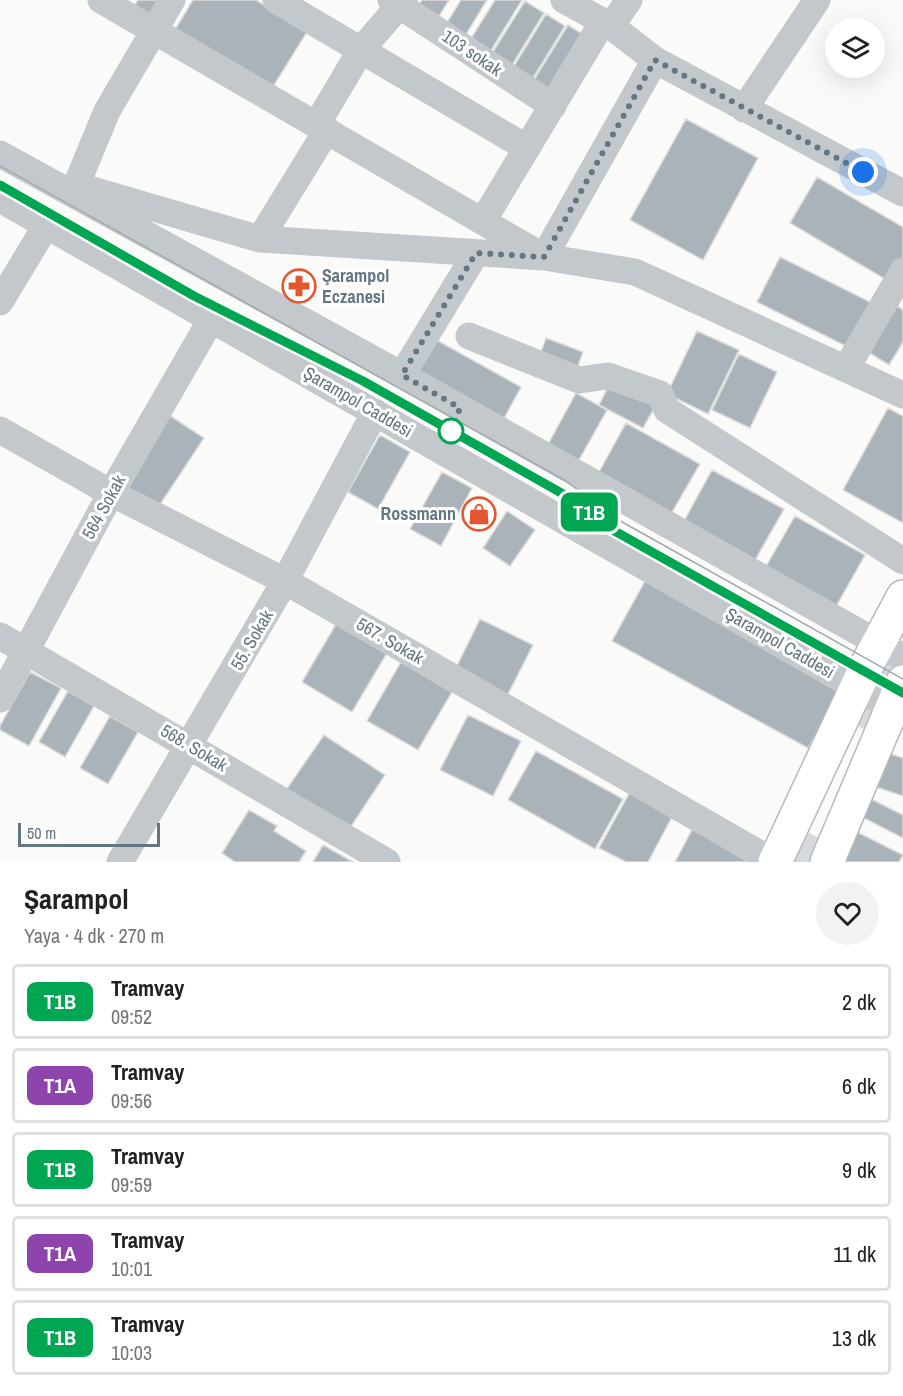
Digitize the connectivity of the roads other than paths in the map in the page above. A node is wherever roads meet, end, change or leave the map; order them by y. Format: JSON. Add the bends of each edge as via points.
{"nodes":[{"id":1,"x":101,"y":0,"type":"edge"},
{"id":2,"x":172,"y":0,"type":"edge"},
{"id":3,"x":276,"y":0,"type":"edge"},
{"id":4,"x":564,"y":0,"type":"edge"},
{"id":5,"x":629,"y":0,"type":"edge"},
{"id":6,"x":817,"y":0,"type":"edge"},
{"id":7,"x":399,"y":2,"type":"edge"},
{"id":8,"x":607,"y":24,"type":"junction"},
{"id":9,"x":155,"y":30,"type":"junction"},
{"id":10,"x":361,"y":50,"type":"junction"},
{"id":11,"x":655,"y":60,"type":"junction"},
{"id":12,"x":553,"y":106,"type":"junction"},
{"id":13,"x":744,"y":109,"type":"junction"},
{"id":14,"x":322,"y":127,"type":"junction"},
{"id":15,"x":528,"y":148,"type":"junction"},
{"id":16,"x":11,"y":161,"type":"edge"},
{"id":17,"x":76,"y":186,"type":"junction"},
{"id":18,"x":903,"y":193,"type":"edge"},
{"id":19,"x":0,"y":199,"type":"edge"},
{"id":20,"x":483,"y":221,"type":"junction"},
{"id":21,"x":47,"y":224,"type":"junction"},
{"id":22,"x":260,"y":239,"type":"junction"},
{"id":23,"x":476,"y":253,"type":"junction"},
{"id":24,"x":544,"y":257,"type":"junction"},
{"id":25,"x":903,"y":271,"type":"edge"},
{"id":26,"x":0,"y":302,"type":"edge"},
{"id":27,"x":212,"y":318,"type":"junction"},
{"id":28,"x":469,"y":336,"type":"dead end"},
{"id":29,"x":847,"y":367,"type":"junction"},
{"id":30,"x":402,"y":375,"type":"junction"},
{"id":31,"x":903,"y":395,"type":"edge"},
{"id":32,"x":375,"y":412,"type":"junction"},
{"id":33,"x":0,"y":430,"type":"edge"},
{"id":34,"x":111,"y":493,"type":"junction"},
{"id":35,"x":903,"y":561,"type":"edge"},
{"id":36,"x":285,"y":581,"type":"junction"},
{"id":37,"x":903,"y":597,"type":"edge"},
{"id":38,"x":0,"y":636,"type":"edge"},
{"id":39,"x":27,"y":649,"type":"junction"},
{"id":40,"x":890,"y":650,"type":"edge"},
{"id":41,"x":857,"y":688,"type":"junction"},
{"id":42,"x":0,"y":699,"type":"edge"},
{"id":43,"x":899,"y":702,"type":"edge"},
{"id":44,"x":861,"y":730,"type":"tunnel mouth"},
{"id":45,"x":190,"y":746,"type":"junction"},
{"id":46,"x":817,"y":825,"type":"tunnel mouth"},
{"id":47,"x":120,"y":862,"type":"edge"},
{"id":48,"x":387,"y":862,"type":"edge"},
{"id":49,"x":775,"y":862,"type":"edge"},
{"id":50,"x":827,"y":862,"type":"edge"}],
"edges":[{"from":1,"to":9,"type":"street"},
{"from":2,"to":9,"type":"street"},
{"from":3,"to":10,"type":"street"},
{"from":4,"to":8,"type":"street"},
{"from":5,"to":8,"type":"street"},
{"from":6,"to":13,"type":"street"},
{"from":7,"to":10,"type":"street"},
{"from":7,"to":12,"type":"street","name":"103 sokak"},
{"from":8,"to":11,"type":"street"},
{"from":8,"to":12,"type":"street"},
{"from":9,"to":14,"type":"street"},
{"from":9,"to":17,"type":"street","via":[[107,111]]},
{"from":10,"to":14,"type":"street"},
{"from":10,"to":15,"type":"street"},
{"from":11,"to":13,"type":"street"},
{"from":11,"to":24,"type":"street"},
{"from":12,"to":15,"type":"street"},
{"from":13,"to":18,"type":"street"},
{"from":14,"to":20,"type":"street"},
{"from":14,"to":22,"type":"street"},
{"from":15,"to":20,"type":"street"},
{"from":16,"to":17,"type":"street"},
{"from":16,"to":30,"type":"street"},
{"from":17,"to":22,"type":"street"},
{"from":19,"to":21,"type":"street","name":"Şarampol Caddesi"},
{"from":20,"to":24,"type":"street"},
{"from":21,"to":26,"type":"street"},
{"from":21,"to":27,"type":"street","name":"Şarampol Caddesi"},
{"from":22,"to":23,"type":"street"},
{"from":23,"to":24,"type":"street"},
{"from":23,"to":30,"type":"street"},
{"from":24,"to":29,"type":"street","via":[[635,272]]},
{"from":25,"to":29,"type":"street"},
{"from":27,"to":32,"type":"street","name":"Şarampol Caddesi"},
{"from":27,"to":34,"type":"street","name":"564 Sokak"},
{"from":28,"to":35,"type":"street","via":[[579,380],[608,375],[660,394],[667,410]]},
{"from":29,"to":31,"type":"street"},
{"from":30,"to":40,"type":"street"},
{"from":32,"to":36,"type":"street","name":"55. Sokak"},
{"from":32,"to":41,"type":"street","name":"Şarampol Caddesi"},
{"from":33,"to":34,"type":"street","name":"567. Sokak"},
{"from":34,"to":36,"type":"street","name":"567. Sokak"},
{"from":34,"to":39,"type":"street","name":"564 Sokak"},
{"from":36,"to":45,"type":"street","name":"55. Sokak"},
{"from":36,"to":49,"type":"street","name":"567. Sokak"},
{"from":37,"to":40,"type":"main road"},
{"from":38,"to":39,"type":"street","name":"568. Sokak"},
{"from":39,"to":42,"type":"street","name":"564 Sokak"},
{"from":39,"to":45,"type":"street","name":"568. Sokak"},
{"from":40,"to":41,"type":"main road"},
{"from":41,"to":43,"type":"street","name":"Şarampol Caddesi"},
{"from":41,"to":49,"type":"main road"},
{"from":43,"to":50,"type":"main road"},
{"from":44,"to":46,"type":"main road"},
{"from":45,"to":47,"type":"street","name":"55. Sokak"},
{"from":45,"to":48,"type":"street","name":"568. Sokak"}]}
